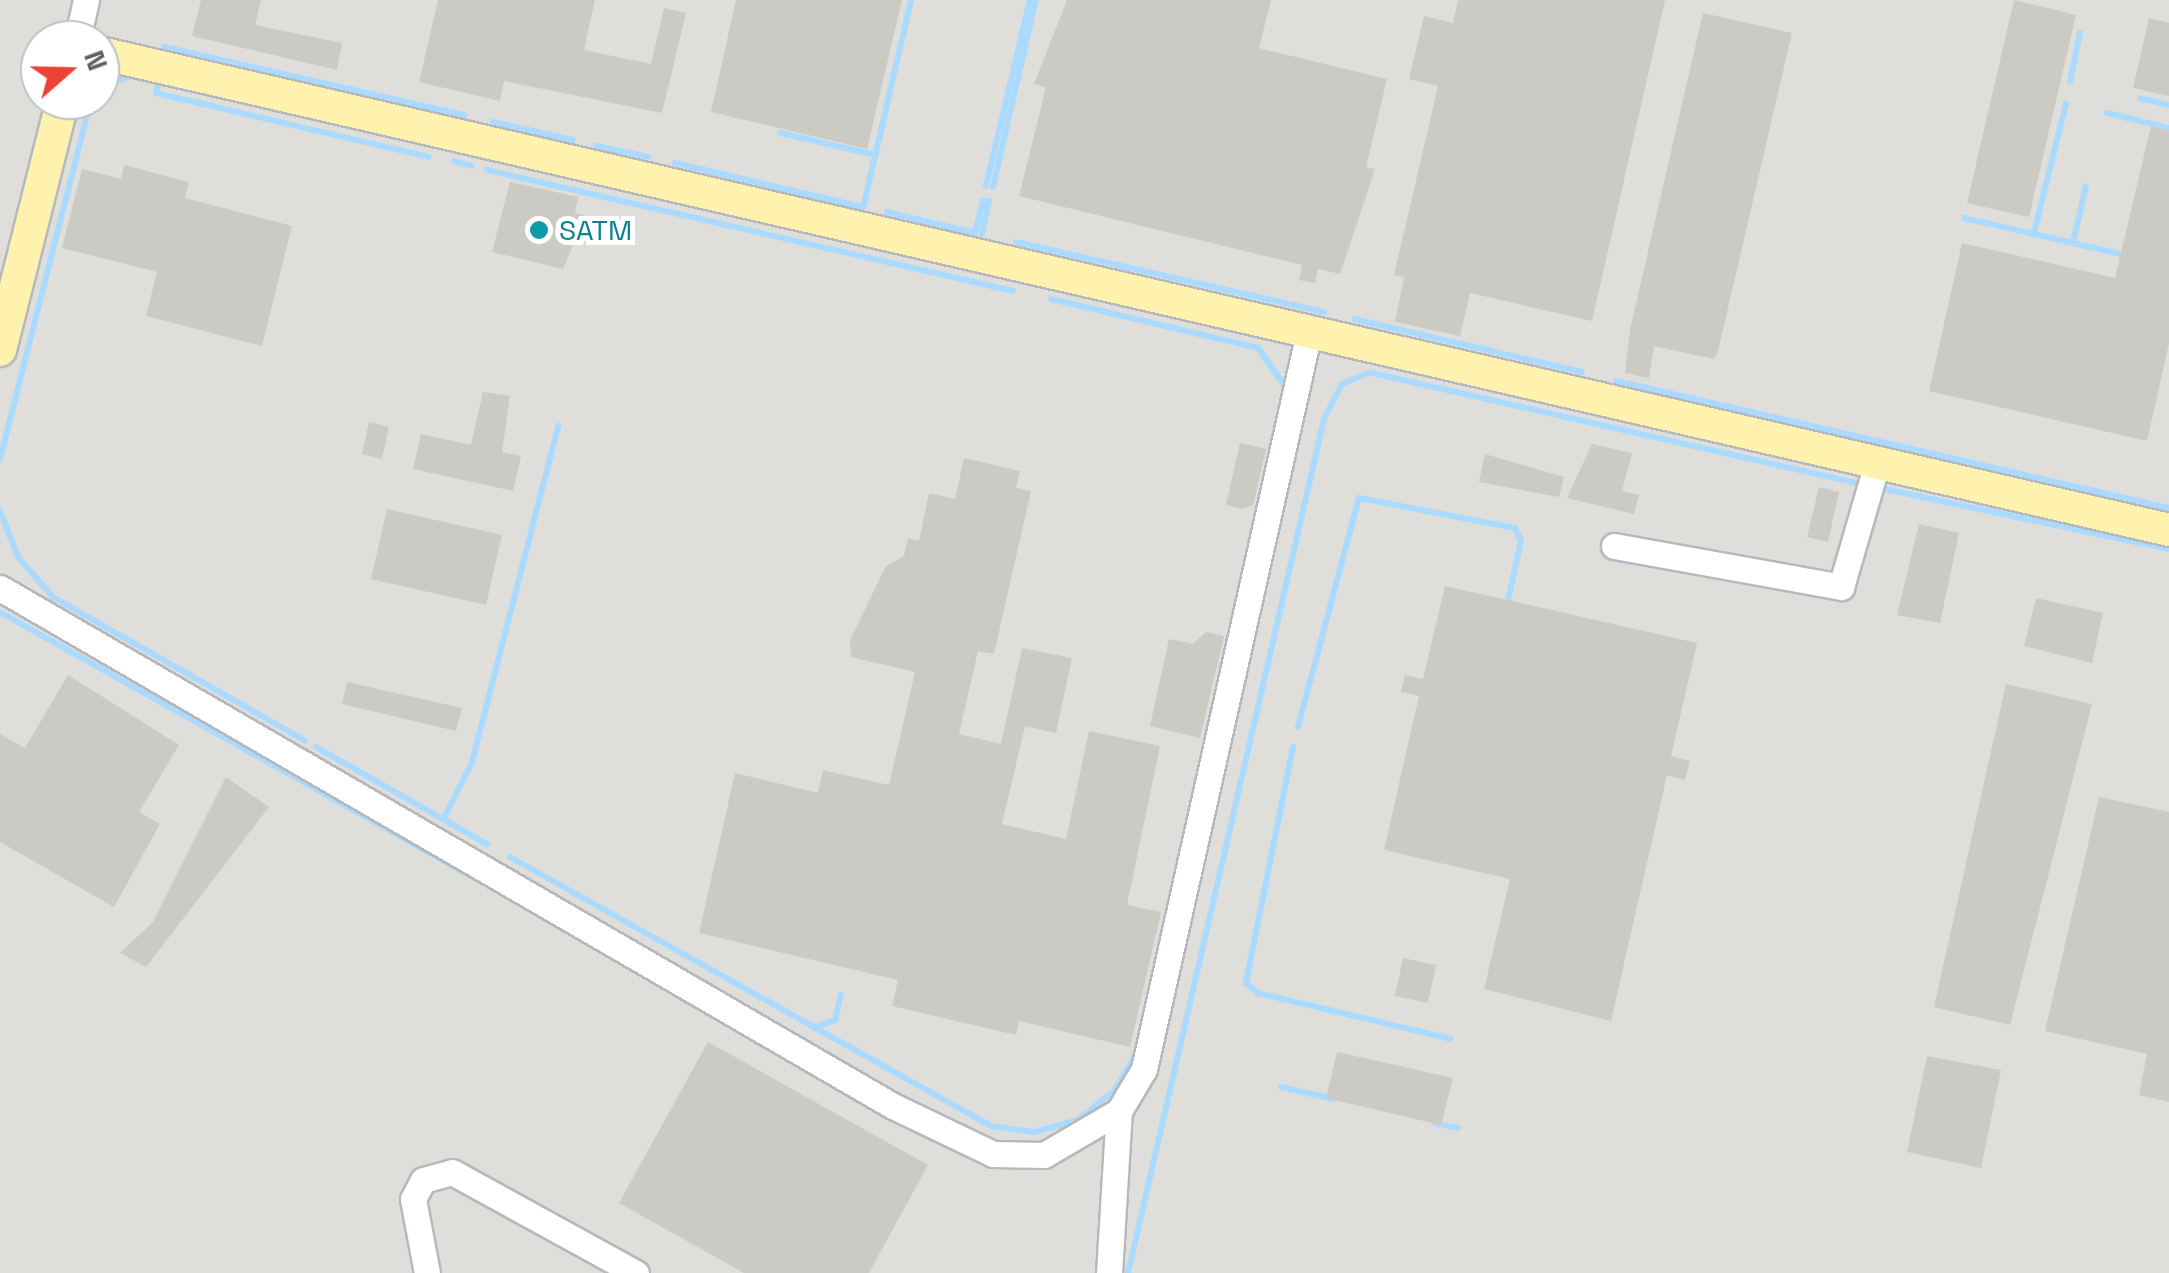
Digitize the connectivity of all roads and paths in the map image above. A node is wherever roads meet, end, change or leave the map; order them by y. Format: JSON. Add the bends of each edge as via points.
{"nodes":[{"id":1,"x":120,"y":58,"type":"edge"},
{"id":2,"x":58,"y":120,"type":"edge"},
{"id":3,"x":1310,"y":332,"type":"junction"},
{"id":4,"x":0,"y":350,"type":"edge"},
{"id":5,"x":1878,"y":460,"type":"junction"},
{"id":6,"x":2169,"y":530,"type":"edge"},
{"id":7,"x":1614,"y":546,"type":"dead end"},
{"id":8,"x":0,"y":588,"type":"edge"},
{"id":9,"x":1119,"y":1111,"type":"junction"},
{"id":10,"x":427,"y":1273,"type":"edge"},
{"id":11,"x":636,"y":1273,"type":"edge"},
{"id":12,"x":1109,"y":1273,"type":"edge"}],
"edges":[{"from":1,"to":3,"type":"main road"},
{"from":2,"to":4,"type":"main road"},
{"from":3,"to":5,"type":"main road"},
{"from":3,"to":9,"type":"street","via":[[1144,1069]]},
{"from":5,"to":6,"type":"main road"},
{"from":5,"to":7,"type":"street","via":[[1841,587]]},
{"from":8,"to":9,"type":"street","via":[[893,1106],[993,1154],[1044,1155]]},
{"from":9,"to":12,"type":"street"},
{"from":10,"to":11,"type":"street","via":[[413,1199],[423,1180],[452,1172]]}]}
